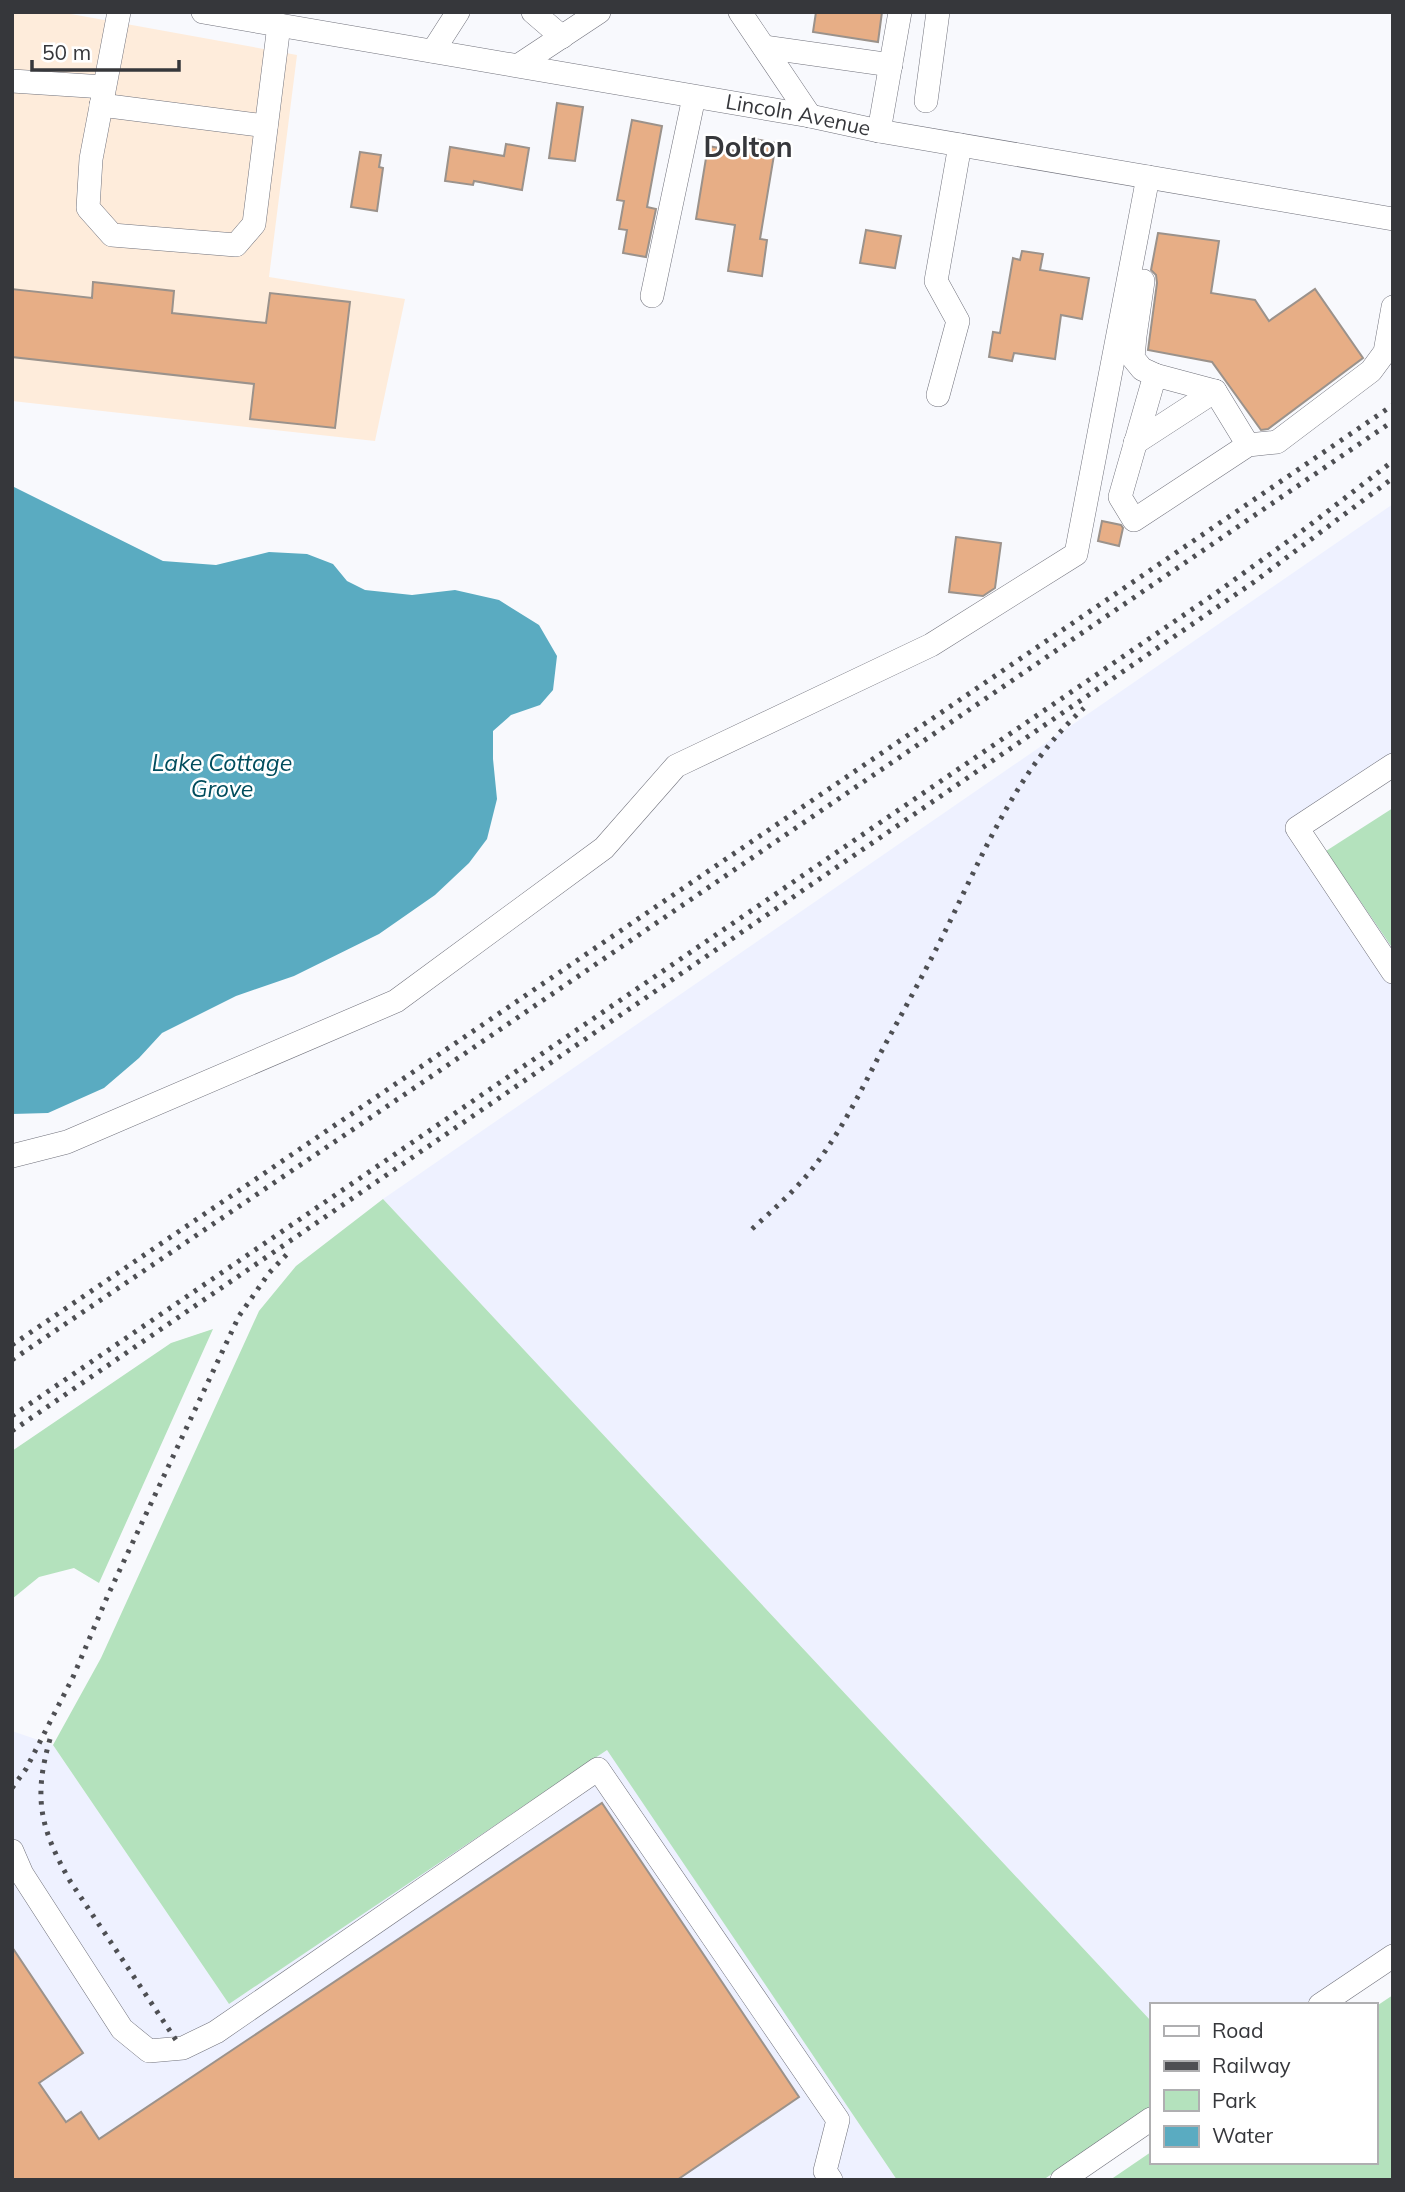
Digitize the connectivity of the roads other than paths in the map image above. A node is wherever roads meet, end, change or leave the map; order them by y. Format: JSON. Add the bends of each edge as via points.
{"nodes":[{"id":1,"x":119,"y":12,"type":"edge"},
{"id":2,"x":203,"y":12,"type":"edge"},
{"id":3,"x":458,"y":12,"type":"edge"},
{"id":4,"x":533,"y":12,"type":"edge"},
{"id":5,"x":599,"y":12,"type":"edge"},
{"id":6,"x":740,"y":12,"type":"edge"},
{"id":7,"x":900,"y":12,"type":"edge"},
{"id":8,"x":938,"y":12,"type":"edge"},
{"id":9,"x":235,"y":15,"type":"edge"},
{"id":10,"x":279,"y":25,"type":"junction"},
{"id":11,"x":562,"y":37,"type":"junction"},
{"id":12,"x":764,"y":47,"type":"junction"},
{"id":13,"x":433,"y":51,"type":"junction"},
{"id":14,"x":519,"y":65,"type":"junction"},
{"id":15,"x":891,"y":65,"type":"junction"},
{"id":16,"x":12,"y":81,"type":"edge"},
{"id":17,"x":102,"y":96,"type":"junction"},
{"id":18,"x":694,"y":97,"type":"junction"},
{"id":19,"x":926,"y":101,"type":"dead end"},
{"id":20,"x":810,"y":116,"type":"junction"},
{"id":21,"x":266,"y":126,"type":"junction"},
{"id":22,"x":879,"y":131,"type":"junction"},
{"id":23,"x":960,"y":145,"type":"junction"},
{"id":24,"x":1155,"y":178,"type":"junction"},
{"id":25,"x":1393,"y":219,"type":"edge"},
{"id":26,"x":652,"y":296,"type":"dead end"},
{"id":27,"x":1393,"y":307,"type":"edge"},
{"id":28,"x":1155,"y":375,"type":"junction"},
{"id":29,"x":1214,"y":391,"type":"junction"},
{"id":30,"x":938,"y":395,"type":"dead end"},
{"id":31,"x":1135,"y":443,"type":"junction"},
{"id":32,"x":1248,"y":445,"type":"junction"},
{"id":33,"x":1393,"y":765,"type":"edge"},
{"id":34,"x":1393,"y":972,"type":"edge"},
{"id":35,"x":12,"y":1156,"type":"edge"},
{"id":36,"x":12,"y":1850,"type":"edge"},
{"id":37,"x":1393,"y":1956,"type":"edge"},
{"id":38,"x":1324,"y":2003,"type":"edge"},
{"id":39,"x":1150,"y":2120,"type":"edge"},
{"id":40,"x":831,"y":2180,"type":"edge"},
{"id":41,"x":1062,"y":2180,"type":"edge"}],
"edges":[{"from":1,"to":17,"type":"street"},
{"from":2,"to":9,"type":"street","name":"Lincoln Avenue"},
{"from":3,"to":13,"type":"street"},
{"from":4,"to":11,"type":"street"},
{"from":5,"to":11,"type":"street"},
{"from":6,"to":12,"type":"street"},
{"from":7,"to":15,"type":"street"},
{"from":8,"to":19,"type":"street"},
{"from":9,"to":10,"type":"street","name":"Lincoln Avenue"},
{"from":10,"to":13,"type":"street","name":"Lincoln Avenue"},
{"from":10,"to":21,"type":"street"},
{"from":11,"to":14,"type":"street"},
{"from":12,"to":15,"type":"street"},
{"from":12,"to":20,"type":"street"},
{"from":13,"to":14,"type":"street","name":"Lincoln Avenue"},
{"from":14,"to":18,"type":"street","name":"Lincoln Avenue"},
{"from":15,"to":22,"type":"street"},
{"from":16,"to":17,"type":"street"},
{"from":17,"to":21,"type":"street"},
{"from":17,"to":21,"type":"street","via":[[88,208],[112,235],[236,245],[254,224]]},
{"from":18,"to":20,"type":"street","name":"Lincoln Avenue"},
{"from":18,"to":26,"type":"street"},
{"from":20,"to":22,"type":"street","name":"Lincoln Avenue"},
{"from":22,"to":23,"type":"street","name":"Lincoln Avenue"},
{"from":23,"to":24,"type":"street","name":"Lincoln Avenue"},
{"from":23,"to":30,"type":"street","via":[[936,281],[958,321]]},
{"from":24,"to":25,"type":"street","name":"Lincoln Avenue"},
{"from":24,"to":28,"type":"street","via":[[1133,358]]},
{"from":24,"to":35,"type":"street","via":[[1076,554],[931,645],[676,766],[604,848],[396,1001],[67,1142]]},
{"from":27,"to":32,"type":"street","via":[[1385,352],[1371,371],[1278,442]]},
{"from":28,"to":29,"type":"street"},
{"from":28,"to":31,"type":"street"},
{"from":29,"to":31,"type":"street"},
{"from":29,"to":32,"type":"street"},
{"from":31,"to":32,"type":"street","via":[[1120,497],[1133,520]]},
{"from":33,"to":34,"type":"street","via":[[1297,828]]},
{"from":36,"to":40,"type":"street","via":[[22,1874],[122,2029],[149,2051],[183,2048],[216,2032],[598,1769],[838,2120],[825,2171]]},
{"from":37,"to":38,"type":"street"},
{"from":39,"to":41,"type":"street"}]}
